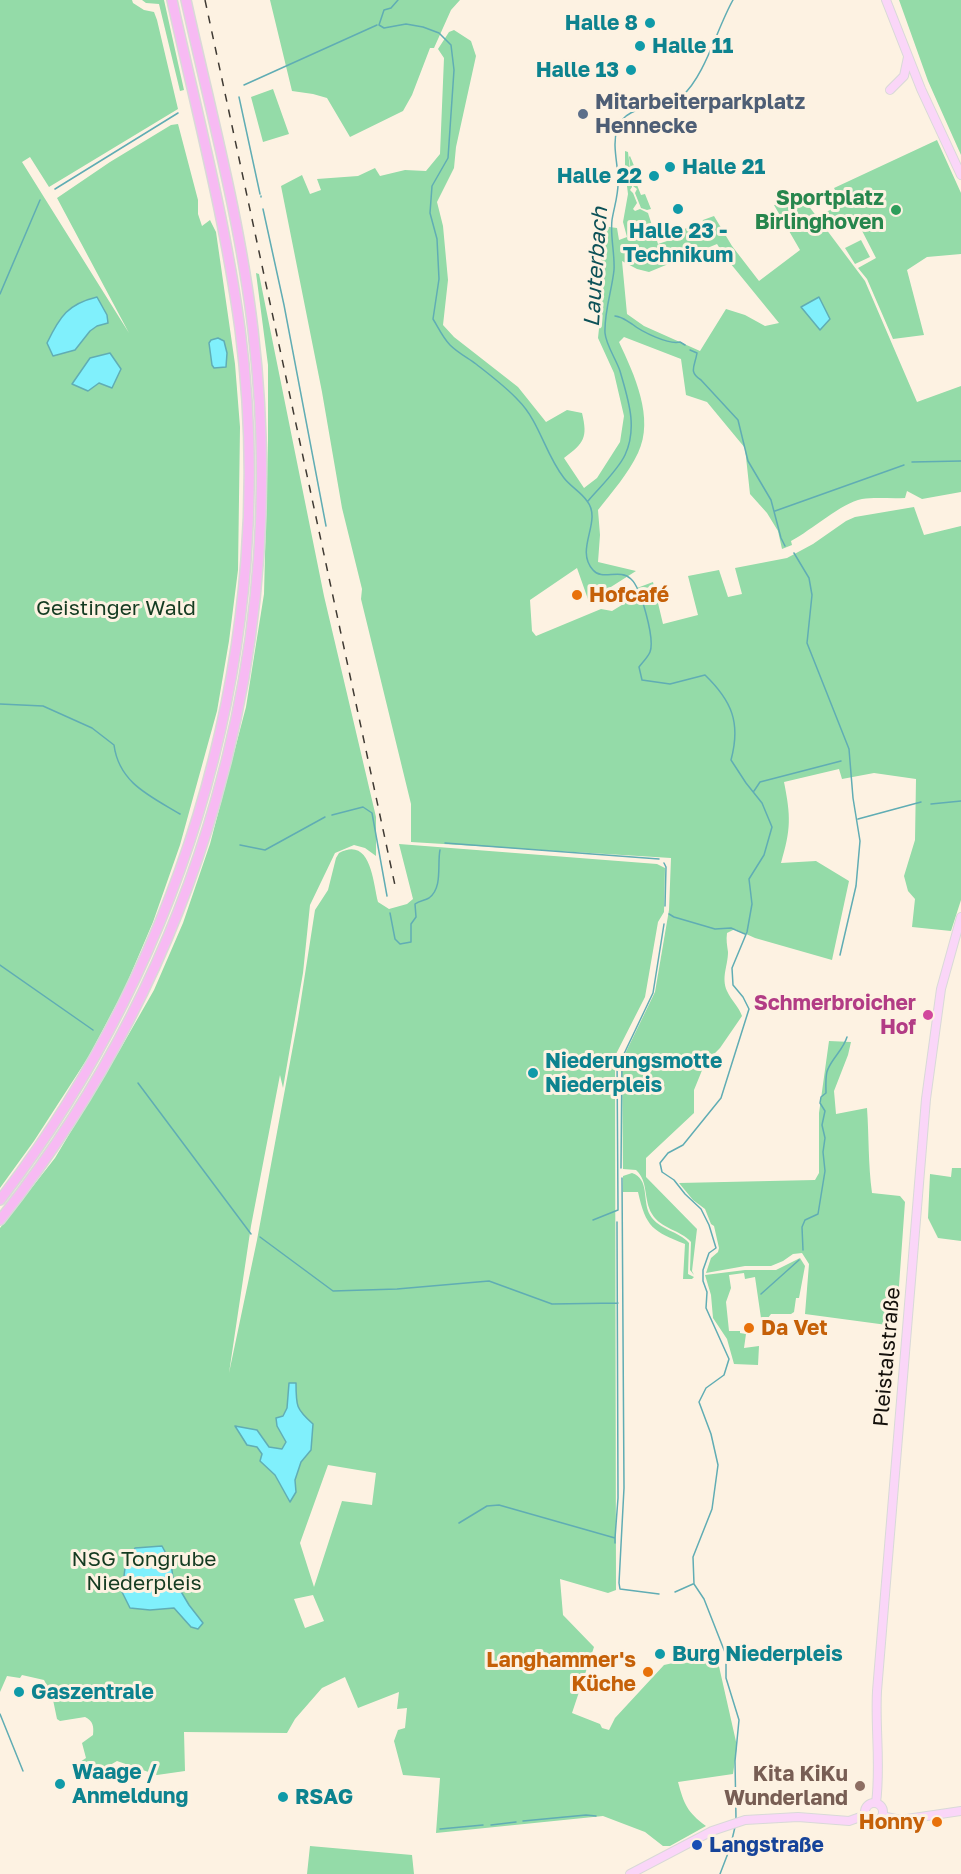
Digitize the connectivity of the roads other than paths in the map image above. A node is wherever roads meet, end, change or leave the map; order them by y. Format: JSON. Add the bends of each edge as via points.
{"nodes":[{"id":1,"x":172,"y":0,"type":"edge"},
{"id":2,"x":186,"y":0,"type":"edge"},
{"id":3,"x":886,"y":0,"type":"edge"},
{"id":4,"x":908,"y":55,"type":"junction"},
{"id":5,"x":890,"y":90,"type":"dead end"},
{"id":6,"x":961,"y":175,"type":"edge"},
{"id":7,"x":961,"y":917,"type":"edge"},
{"id":8,"x":0,"y":1200,"type":"edge"},
{"id":9,"x":0,"y":1220,"type":"edge"},
{"id":10,"x":876,"y":1803,"type":"junction"},
{"id":11,"x":961,"y":1811,"type":"edge"},
{"id":12,"x":866,"y":1815,"type":"junction"},
{"id":13,"x":882,"y":1816,"type":"junction"},
{"id":14,"x":630,"y":1874,"type":"edge"}],
"edges":[{"from":1,"to":8,"type":"highway","via":[[224,234],[241,341],[248,423],[248,507],[238,633],[223,721],[202,804],[152,944],[87,1071]]},
{"from":2,"to":9,"type":"highway","via":[[237,232],[257,369],[261,508],[251,635],[236,723],[217,797],[172,930],[99,1077],[44,1162]]},
{"from":3,"to":4,"type":"main road"},
{"from":4,"to":5,"type":"main road","via":[[904,76]]},
{"from":4,"to":6,"type":"main road"},
{"from":7,"to":10,"type":"main road","name":"Pleistalstraße","via":[[942,989],[926,1099],[877,1690]]},
{"from":10,"to":12,"type":"main road","via":[[866,1807]]},
{"from":10,"to":13,"type":"main road","via":[[883,1808]]},
{"from":11,"to":13,"type":"main road","via":[[900,1820]]},
{"from":12,"to":13,"type":"main road","via":[[875,1821]]},
{"from":12,"to":14,"type":"main road","via":[[849,1821],[798,1817],[745,1820],[700,1836]]}]}
